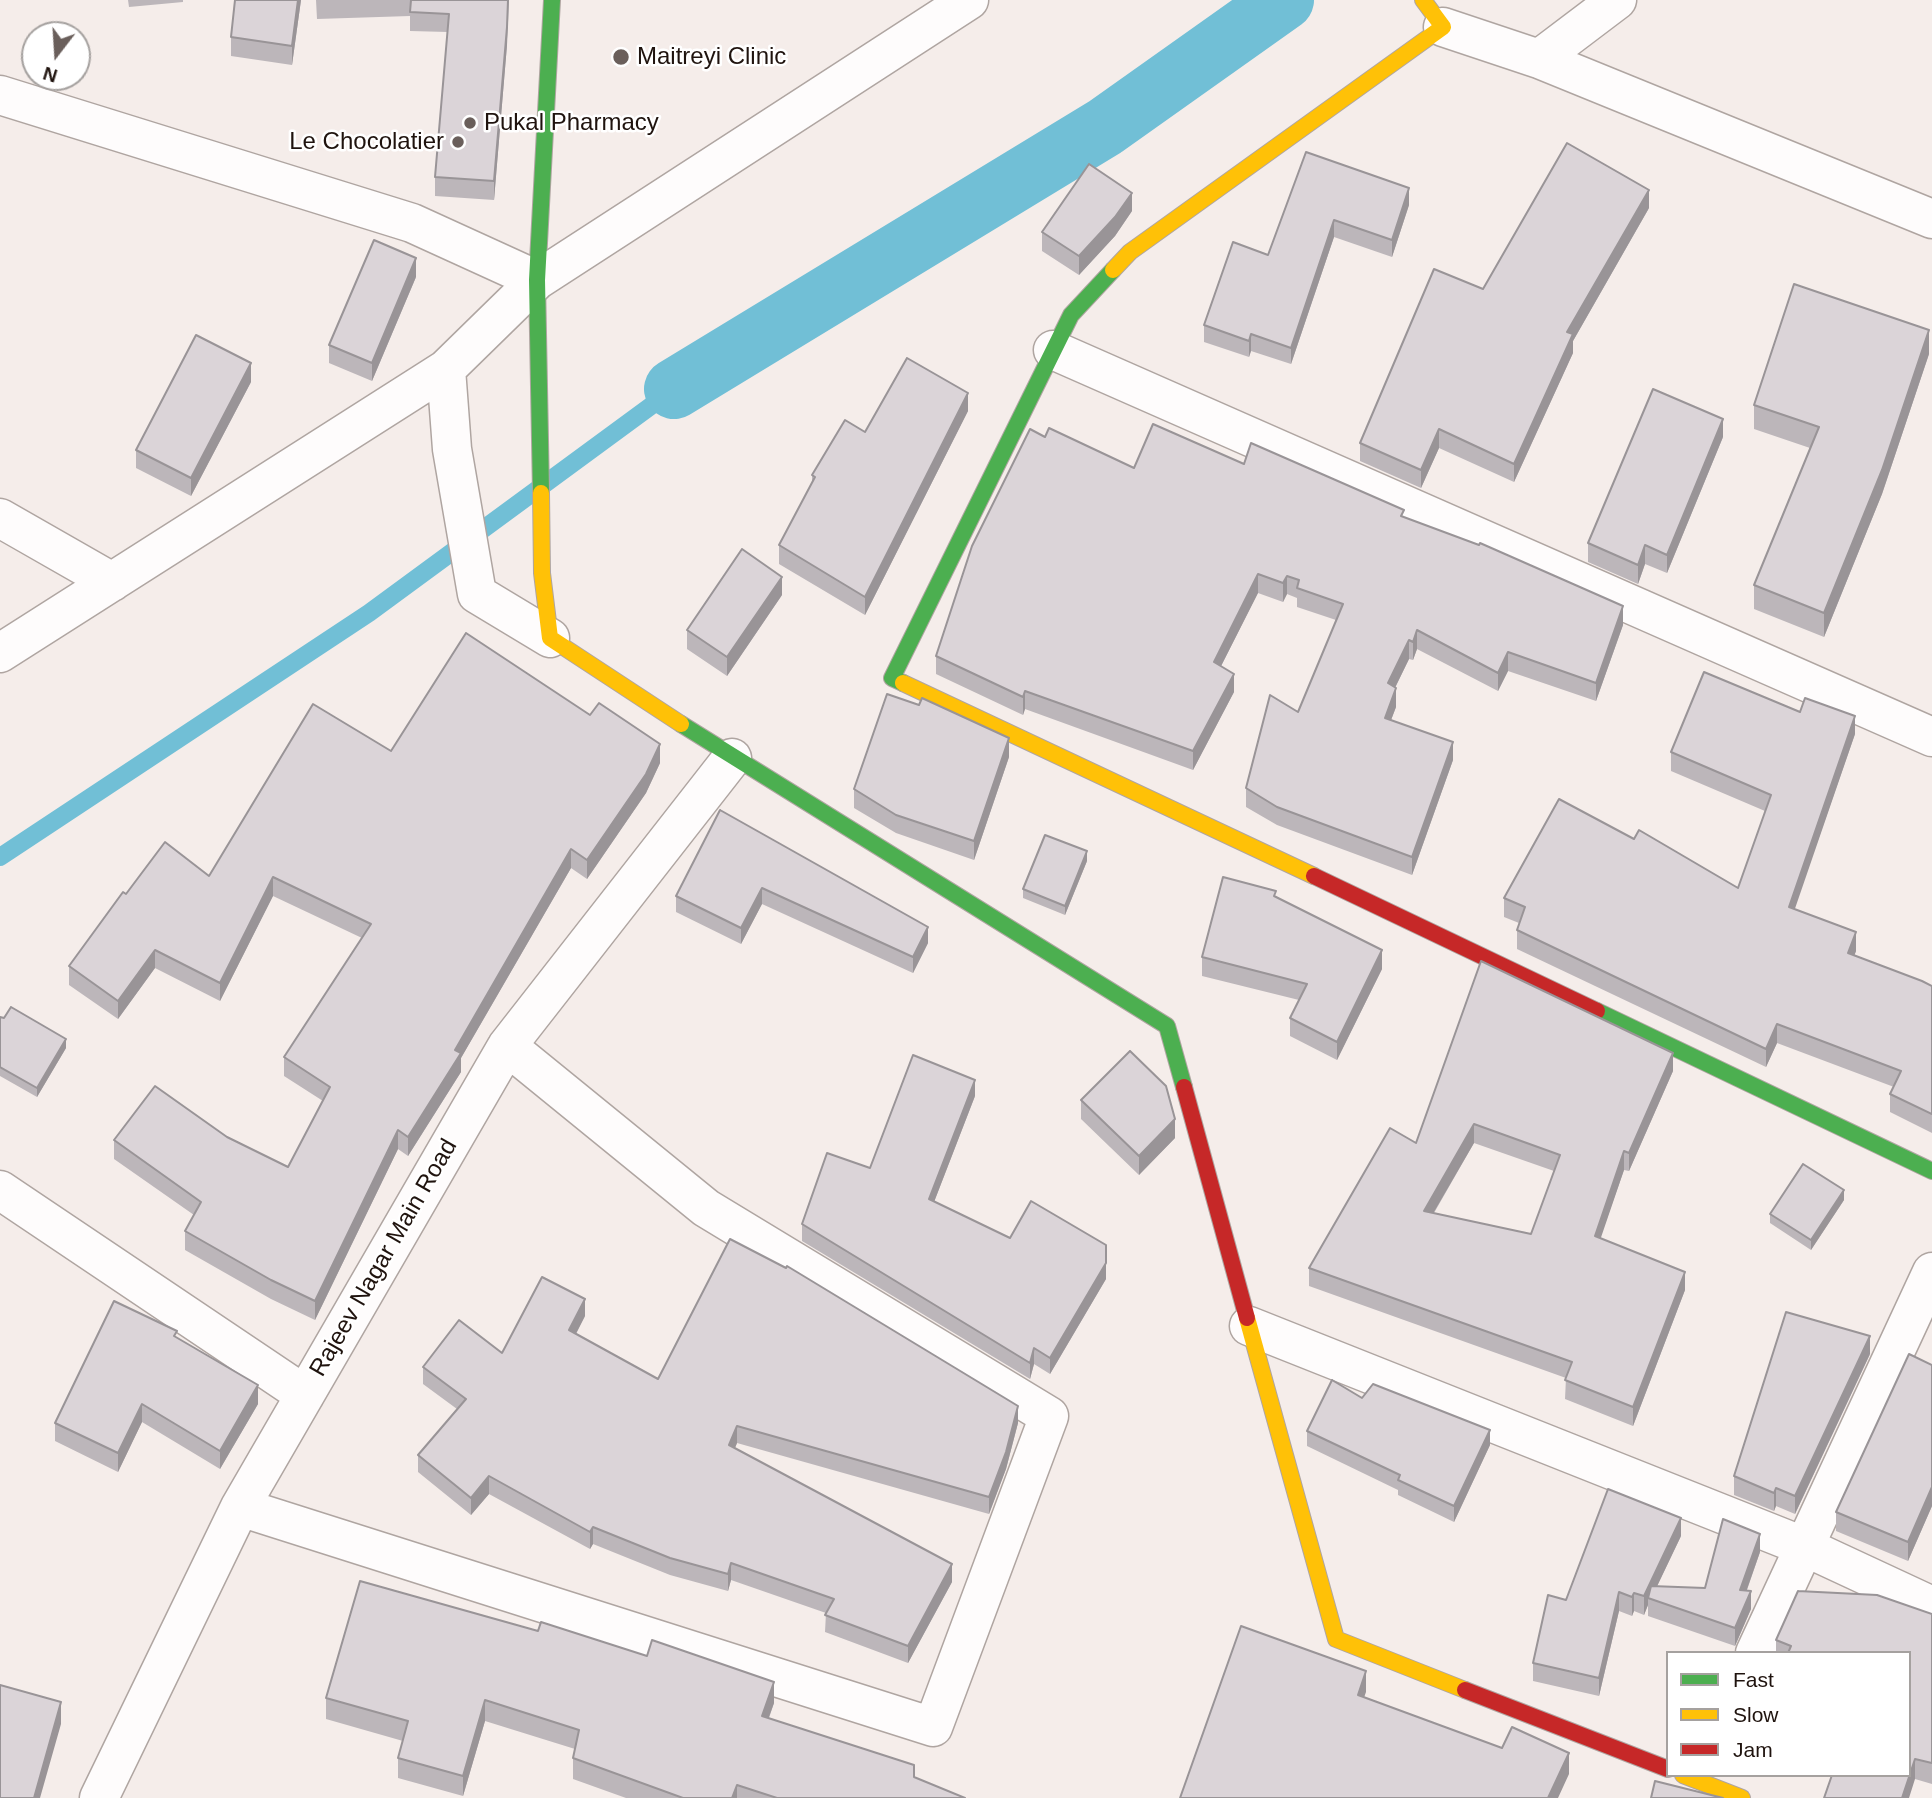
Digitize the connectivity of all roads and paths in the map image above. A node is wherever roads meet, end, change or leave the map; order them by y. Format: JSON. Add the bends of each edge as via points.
{"nodes":[{"id":1,"x":552,"y":0,"type":"edge"},
{"id":2,"x":969,"y":0,"type":"edge"},
{"id":3,"x":1616,"y":0,"type":"edge"},
{"id":4,"x":1433,"y":13,"type":"edge"},
{"id":5,"x":1539,"y":59,"type":"junction"},
{"id":6,"x":0,"y":95,"type":"edge"},
{"id":7,"x":1932,"y":219,"type":"edge"},
{"id":8,"x":537,"y":280,"type":"junction"},
{"id":9,"x":1053,"y":350,"type":"junction"},
{"id":10,"x":446,"y":369,"type":"junction"},
{"id":11,"x":0,"y":518,"type":"edge"},
{"id":12,"x":112,"y":582,"type":"junction"},
{"id":13,"x":550,"y":638,"type":"junction"},
{"id":14,"x":0,"y":653,"type":"edge"},
{"id":15,"x":1932,"y":737,"type":"edge"},
{"id":16,"x":732,"y":758,"type":"junction"},
{"id":17,"x":507,"y":1046,"type":"junction"},
{"id":18,"x":1932,"y":1171,"type":"edge"},
{"id":19,"x":0,"y":1190,"type":"edge"},
{"id":20,"x":1932,"y":1272,"type":"edge"},
{"id":21,"x":1250,"y":1326,"type":"junction"},
{"id":22,"x":305,"y":1395,"type":"junction"},
{"id":23,"x":240,"y":1507,"type":"junction"},
{"id":24,"x":1803,"y":1546,"type":"junction"},
{"id":25,"x":1932,"y":1606,"type":"edge"},
{"id":26,"x":1756,"y":1651,"type":"edge"},
{"id":27,"x":1666,"y":1767,"type":"edge"},
{"id":28,"x":1692,"y":1777,"type":"edge"},
{"id":29,"x":99,"y":1798,"type":"edge"},
{"id":30,"x":1742,"y":1798,"type":"edge"}],
"edges":[{"from":1,"to":8,"type":"street"},
{"from":2,"to":8,"type":"street"},
{"from":3,"to":5,"type":"street"},
{"from":4,"to":5,"type":"street"},
{"from":4,"to":9,"type":"street","via":[[1130,252],[1072,315]]},
{"from":5,"to":7,"type":"street"},
{"from":6,"to":8,"type":"street","via":[[412,223]]},
{"from":8,"to":10,"type":"street"},
{"from":8,"to":13,"type":"street","via":[[542,573]]},
{"from":9,"to":15,"type":"street"},
{"from":9,"to":18,"type":"street","via":[[892,678]]},
{"from":10,"to":12,"type":"street"},
{"from":10,"to":13,"type":"street","via":[[452,449],[477,594]]},
{"from":11,"to":12,"type":"street"},
{"from":12,"to":14,"type":"street"},
{"from":13,"to":16,"type":"street"},
{"from":16,"to":17,"type":"street","name":"Rajeev Nagar Main Road"},
{"from":16,"to":21,"type":"street","via":[[1167,1026]]},
{"from":17,"to":22,"type":"street","name":"Rajeev Nagar Main Road"},
{"from":17,"to":23,"type":"street","via":[[706,1208],[1049,1416],[933,1727]]},
{"from":19,"to":22,"type":"street"},
{"from":20,"to":24,"type":"street"},
{"from":21,"to":24,"type":"street"},
{"from":21,"to":27,"type":"street","via":[[1336,1639]]},
{"from":22,"to":23,"type":"street","name":"Rajeev Nagar Main Road"},
{"from":23,"to":29,"type":"street","name":"Rajeev Nagar Main Road"},
{"from":24,"to":25,"type":"street"},
{"from":24,"to":26,"type":"street"},
{"from":28,"to":30,"type":"street"}]}
